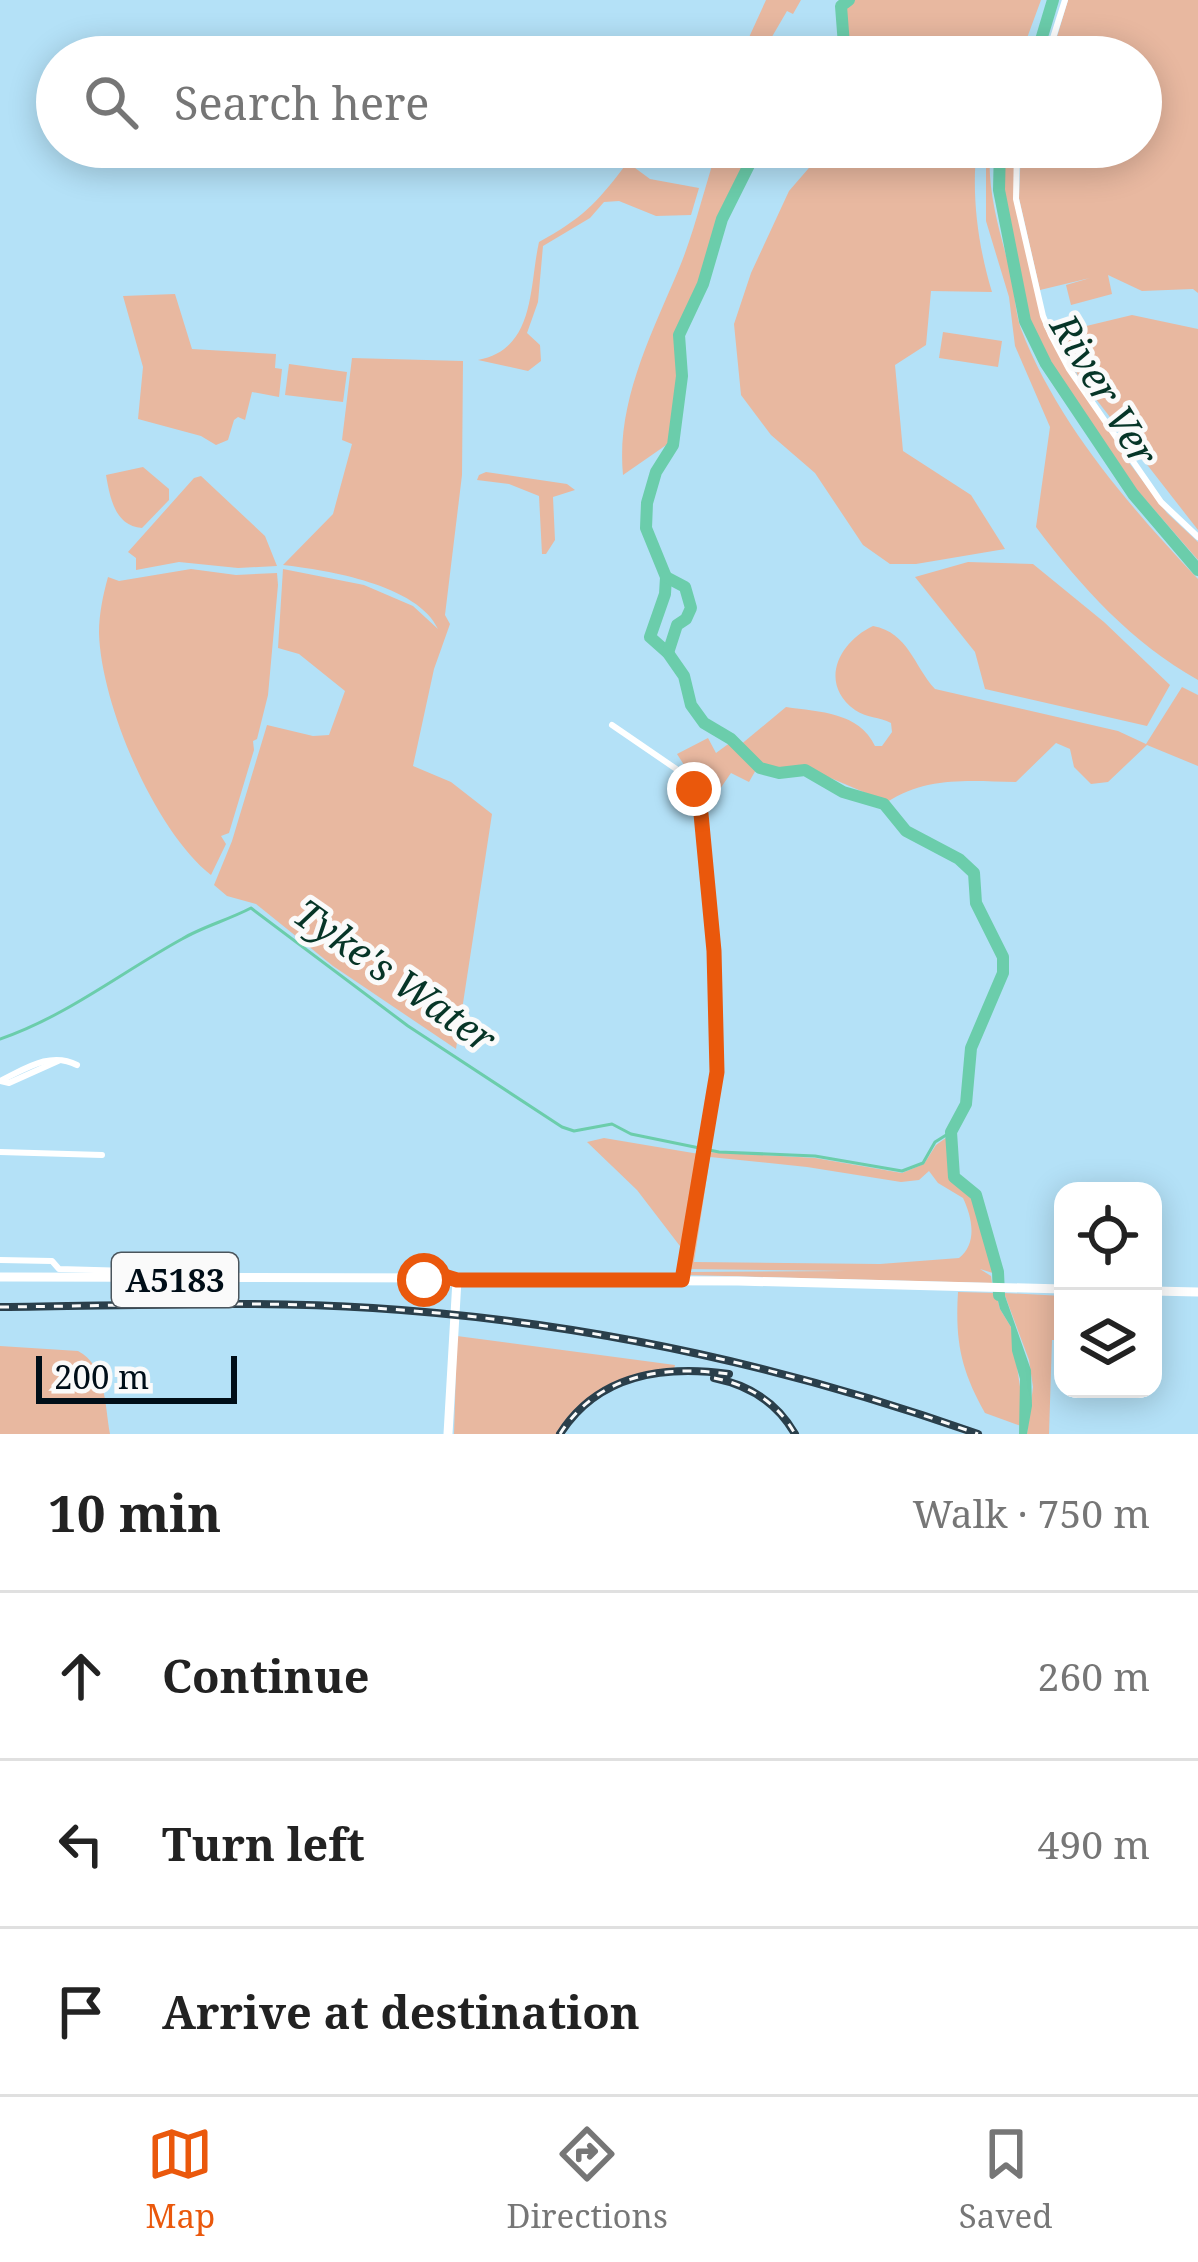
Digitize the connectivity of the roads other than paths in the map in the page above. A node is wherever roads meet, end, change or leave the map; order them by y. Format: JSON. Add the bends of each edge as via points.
{"nodes":[{"id":1,"x":1065,"y":0,"type":"edge"},
{"id":2,"x":1054,"y":36,"type":"edge"},
{"id":3,"x":1017,"y":168,"type":"edge"},
{"id":4,"x":1198,"y":537,"type":"edge"},
{"id":5,"x":612,"y":725,"type":"dead end"},
{"id":6,"x":77,"y":1065,"type":"dead end"},
{"id":7,"x":0,"y":1081,"type":"edge"},
{"id":8,"x":0,"y":1152,"type":"edge"},
{"id":9,"x":102,"y":1155,"type":"dead end"},
{"id":10,"x":0,"y":1260,"type":"edge"},
{"id":11,"x":59,"y":1273,"type":"junction"},
{"id":12,"x":0,"y":1277,"type":"edge"},
{"id":13,"x":457,"y":1280,"type":"junction"},
{"id":14,"x":682,"y":1280,"type":"junction"},
{"id":15,"x":1054,"y":1289,"type":"edge"},
{"id":16,"x":1162,"y":1291,"type":"edge"},
{"id":17,"x":1198,"y":1292,"type":"edge"},
{"id":18,"x":448,"y":1434,"type":"edge"}],
"edges":[{"from":1,"to":2,"type":"street"},
{"from":3,"to":4,"type":"street","via":[[1016,199],[1052,335],[1161,502]]},
{"from":5,"to":14,"type":"street","via":[[685,775],[701,814],[717,1072]]},
{"from":6,"to":7,"type":"street","via":[[49,1059]]},
{"from":8,"to":9,"type":"street"},
{"from":10,"to":11,"type":"street","via":[[52,1261]]},
{"from":11,"to":12,"type":"main road","number":"A5183"},
{"from":11,"to":13,"type":"main road","number":"A5183"},
{"from":13,"to":14,"type":"main road","number":"A5183"},
{"from":13,"to":18,"type":"main road"},
{"from":14,"to":15,"type":"main road","number":"A5183"},
{"from":16,"to":17,"type":"main road"}]}
